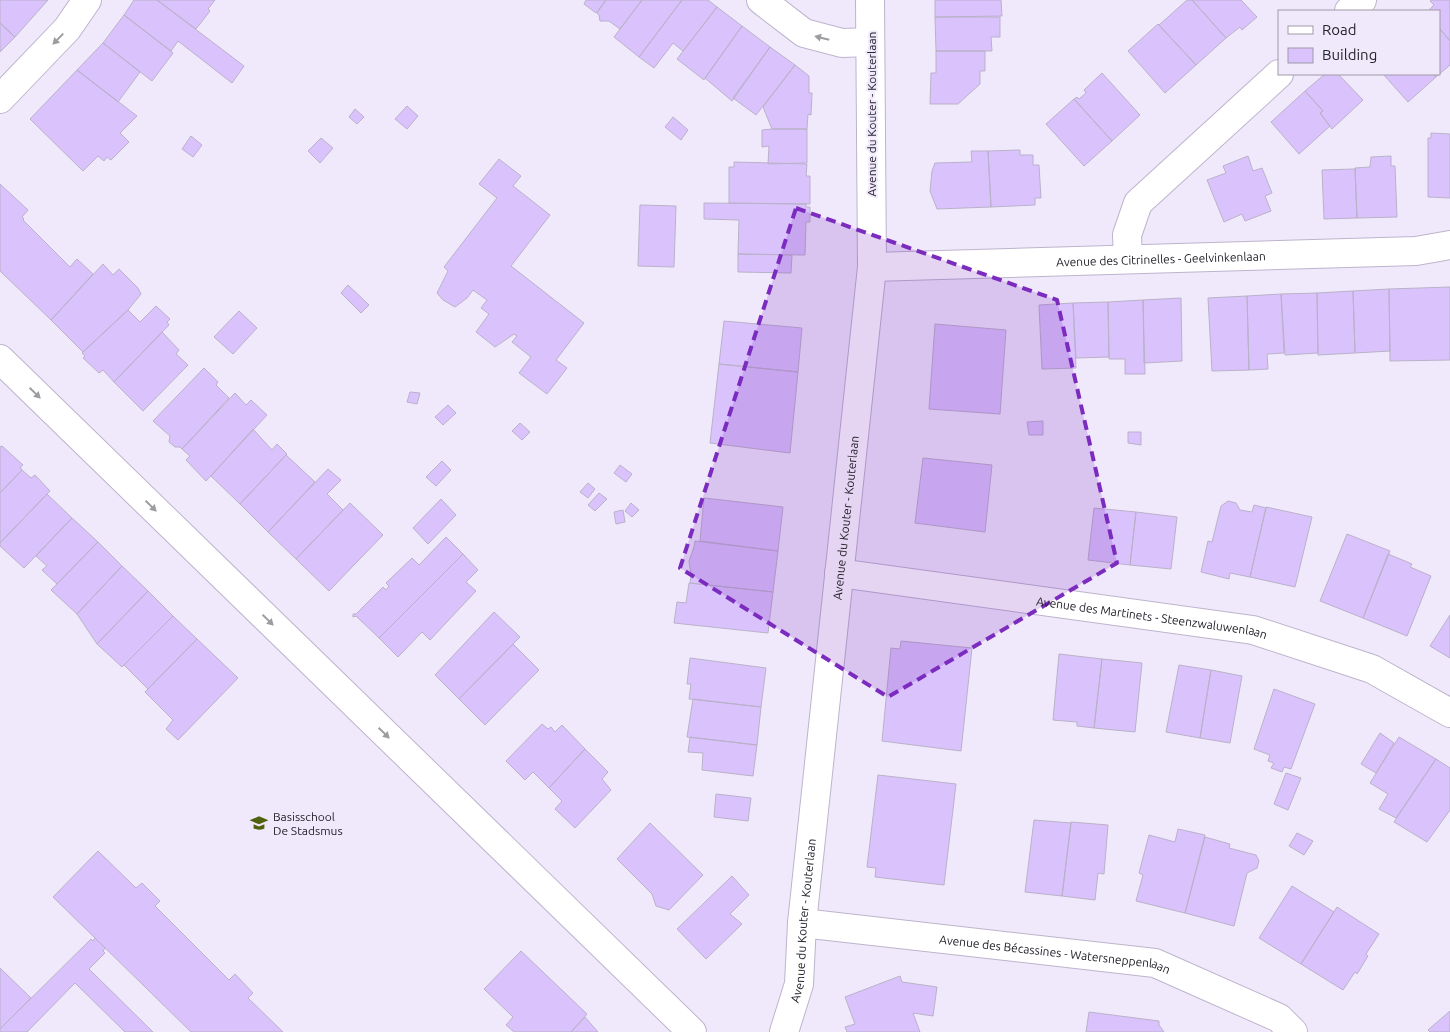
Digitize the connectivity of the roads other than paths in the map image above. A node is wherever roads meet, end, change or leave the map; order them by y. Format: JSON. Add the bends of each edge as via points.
{"nodes":[{"id":1,"x":87,"y":0,"type":"edge"},
{"id":2,"x":761,"y":0,"type":"edge"},
{"id":3,"x":870,"y":0,"type":"edge"},
{"id":4,"x":1362,"y":0,"type":"edge"},
{"id":5,"x":1350,"y":10,"type":"edge"},
{"id":6,"x":870,"y":42,"type":"junction"},
{"id":7,"x":1278,"y":75,"type":"edge"},
{"id":8,"x":0,"y":99,"type":"edge"},
{"id":9,"x":1450,"y":245,"type":"edge"},
{"id":10,"x":1128,"y":258,"type":"junction"},
{"id":11,"x":872,"y":267,"type":"junction"},
{"id":12,"x":0,"y":359,"type":"edge"},
{"id":13,"x":839,"y":572,"type":"junction"},
{"id":14,"x":1450,"y":713,"type":"edge"},
{"id":15,"x":802,"y":923,"type":"junction"},
{"id":16,"x":692,"y":1032,"type":"edge"},
{"id":17,"x":784,"y":1032,"type":"edge"},
{"id":18,"x":1293,"y":1032,"type":"edge"}],
"edges":[{"from":1,"to":8,"type":"street","one_way":true,"via":[[67,29]]},
{"from":6,"to":2,"type":"street","one_way":true,"via":[[842,43],[804,33]]},
{"from":3,"to":6,"type":"street","name":"Avenue du Kouter - Kouterlaan"},
{"from":4,"to":5,"type":"street"},
{"from":6,"to":11,"type":"street","name":"Avenue du Kouter - Kouterlaan"},
{"from":7,"to":10,"type":"street","via":[[1138,204],[1127,235]]},
{"from":9,"to":10,"type":"street","name":"Avenue des Citrinelles - Geelvinkenlaan","via":[[1416,251]]},
{"from":10,"to":11,"type":"street","name":"Avenue des Citrinelles - Geelvinkenlaan"},
{"from":11,"to":13,"type":"street","name":"Avenue du Kouter - Kouterlaan"},
{"from":12,"to":16,"type":"street","one_way":true},
{"from":13,"to":14,"type":"street","name":"Avenue des Martinets - Steenzwaluwenlaan","via":[[1253,630],[1372,669]]},
{"from":13,"to":15,"type":"street","name":"Avenue du Kouter - Kouterlaan"},
{"from":15,"to":17,"type":"street","name":"Avenue du Kouter - Kouterlaan","via":[[799,984]]},
{"from":15,"to":18,"type":"street","name":"Avenue des Bécassines - Watersneppenlaan","via":[[1155,964],[1279,1018]]}]}
